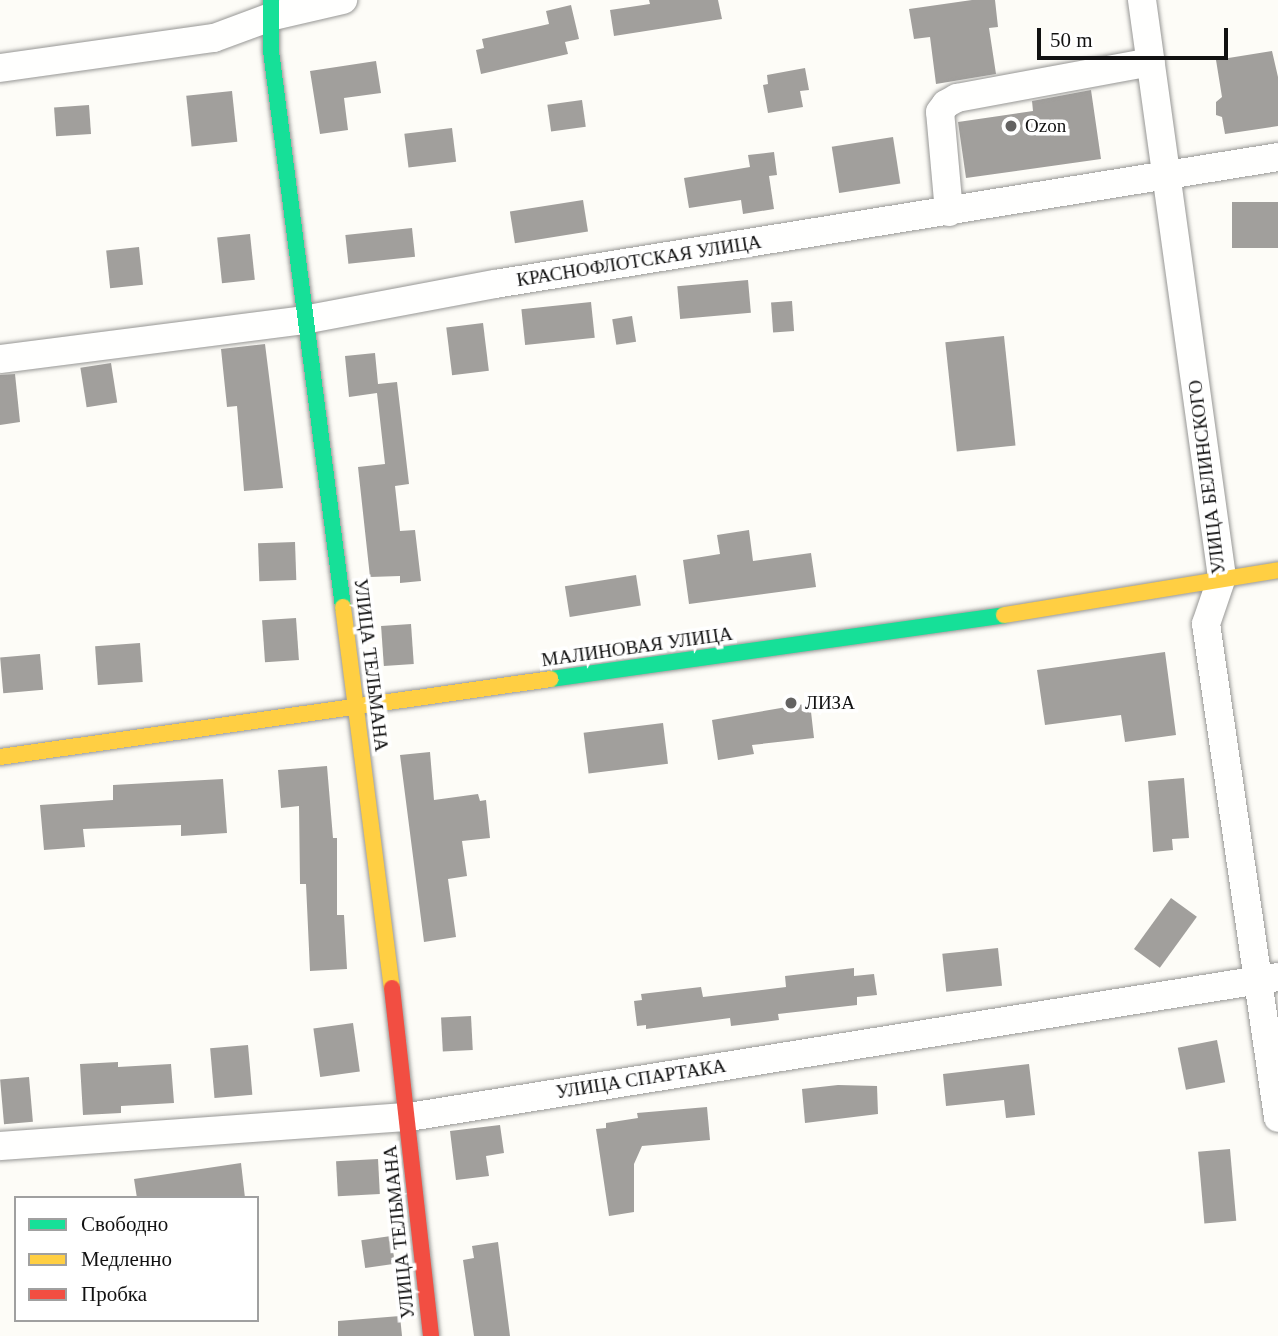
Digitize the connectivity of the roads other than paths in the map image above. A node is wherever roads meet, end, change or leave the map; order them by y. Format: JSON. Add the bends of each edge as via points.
{"nodes":[{"id":1,"x":342,"y":0,"type":"edge"},
{"id":2,"x":1142,"y":0,"type":"edge"},
{"id":3,"x":272,"y":8,"type":"edge"},
{"id":4,"x":1151,"y":62,"type":"junction"},
{"id":5,"x":0,"y":68,"type":"edge"},
{"id":6,"x":1278,"y":157,"type":"edge"},
{"id":7,"x":1168,"y":172,"type":"junction"},
{"id":8,"x":949,"y":212,"type":"junction"},
{"id":9,"x":304,"y":320,"type":"junction"},
{"id":10,"x":0,"y":359,"type":"edge"},
{"id":11,"x":1278,"y":570,"type":"edge"},
{"id":12,"x":1222,"y":577,"type":"junction"},
{"id":13,"x":355,"y":709,"type":"junction"},
{"id":14,"x":0,"y":757,"type":"edge"},
{"id":15,"x":1266,"y":978,"type":"edge"},
{"id":16,"x":409,"y":1117,"type":"junction"},
{"id":17,"x":1278,"y":1118,"type":"edge"},
{"id":18,"x":0,"y":1146,"type":"edge"},
{"id":19,"x":431,"y":1336,"type":"edge"}],
"edges":[{"from":1,"to":3,"type":"street"},
{"from":2,"to":4,"type":"street","name":"УЛИЦА БЕЛИНСКОГО"},
{"from":3,"to":5,"type":"street","via":[[214,38]]},
{"from":3,"to":9,"type":"street","name":"УЛИЦА ТЕЛЬМАНА","via":[[271,51]]},
{"from":4,"to":7,"type":"street","name":"УЛИЦА БЕЛИНСКОГО"},
{"from":4,"to":8,"type":"street","via":[[957,98],[946,104],[940,112]]},
{"from":6,"to":7,"type":"street","name":"КРАСНОФЛОТСКАЯ УЛИЦА"},
{"from":7,"to":8,"type":"street","name":"КРАСНОФЛОТСКАЯ УЛИЦА"},
{"from":7,"to":12,"type":"street","name":"УЛИЦА БЕЛИНСКОГО"},
{"from":8,"to":9,"type":"street","name":"КРАСНОФЛОТСКАЯ УЛИЦА","via":[[508,282]]},
{"from":9,"to":10,"type":"street","name":"КРАСНОФЛОТСКАЯ УЛИЦА"},
{"from":9,"to":13,"type":"street","name":"УЛИЦА ТЕЛЬМАНА"},
{"from":11,"to":12,"type":"street","name":"МАЛИНОВАЯ УЛИЦА"},
{"from":12,"to":13,"type":"street","name":"МАЛИНОВАЯ УЛИЦА","via":[[1055,608]]},
{"from":12,"to":15,"type":"street","name":"УЛИЦА БЕЛИНСКОГО","via":[[1206,624]]},
{"from":13,"to":14,"type":"street","name":"МАЛИНОВАЯ УЛИЦА"},
{"from":13,"to":16,"type":"street","name":"УЛИЦА ТЕЛЬМАНА"},
{"from":15,"to":16,"type":"street","name":"УЛИЦА СПАРТАКА"},
{"from":15,"to":17,"type":"street","name":"УЛИЦА БЕЛИНСКОГО"},
{"from":16,"to":18,"type":"street","name":"УЛИЦА СПАРТАКА"},
{"from":16,"to":19,"type":"street","name":"УЛИЦА ТЕЛЬМАНА"}]}
